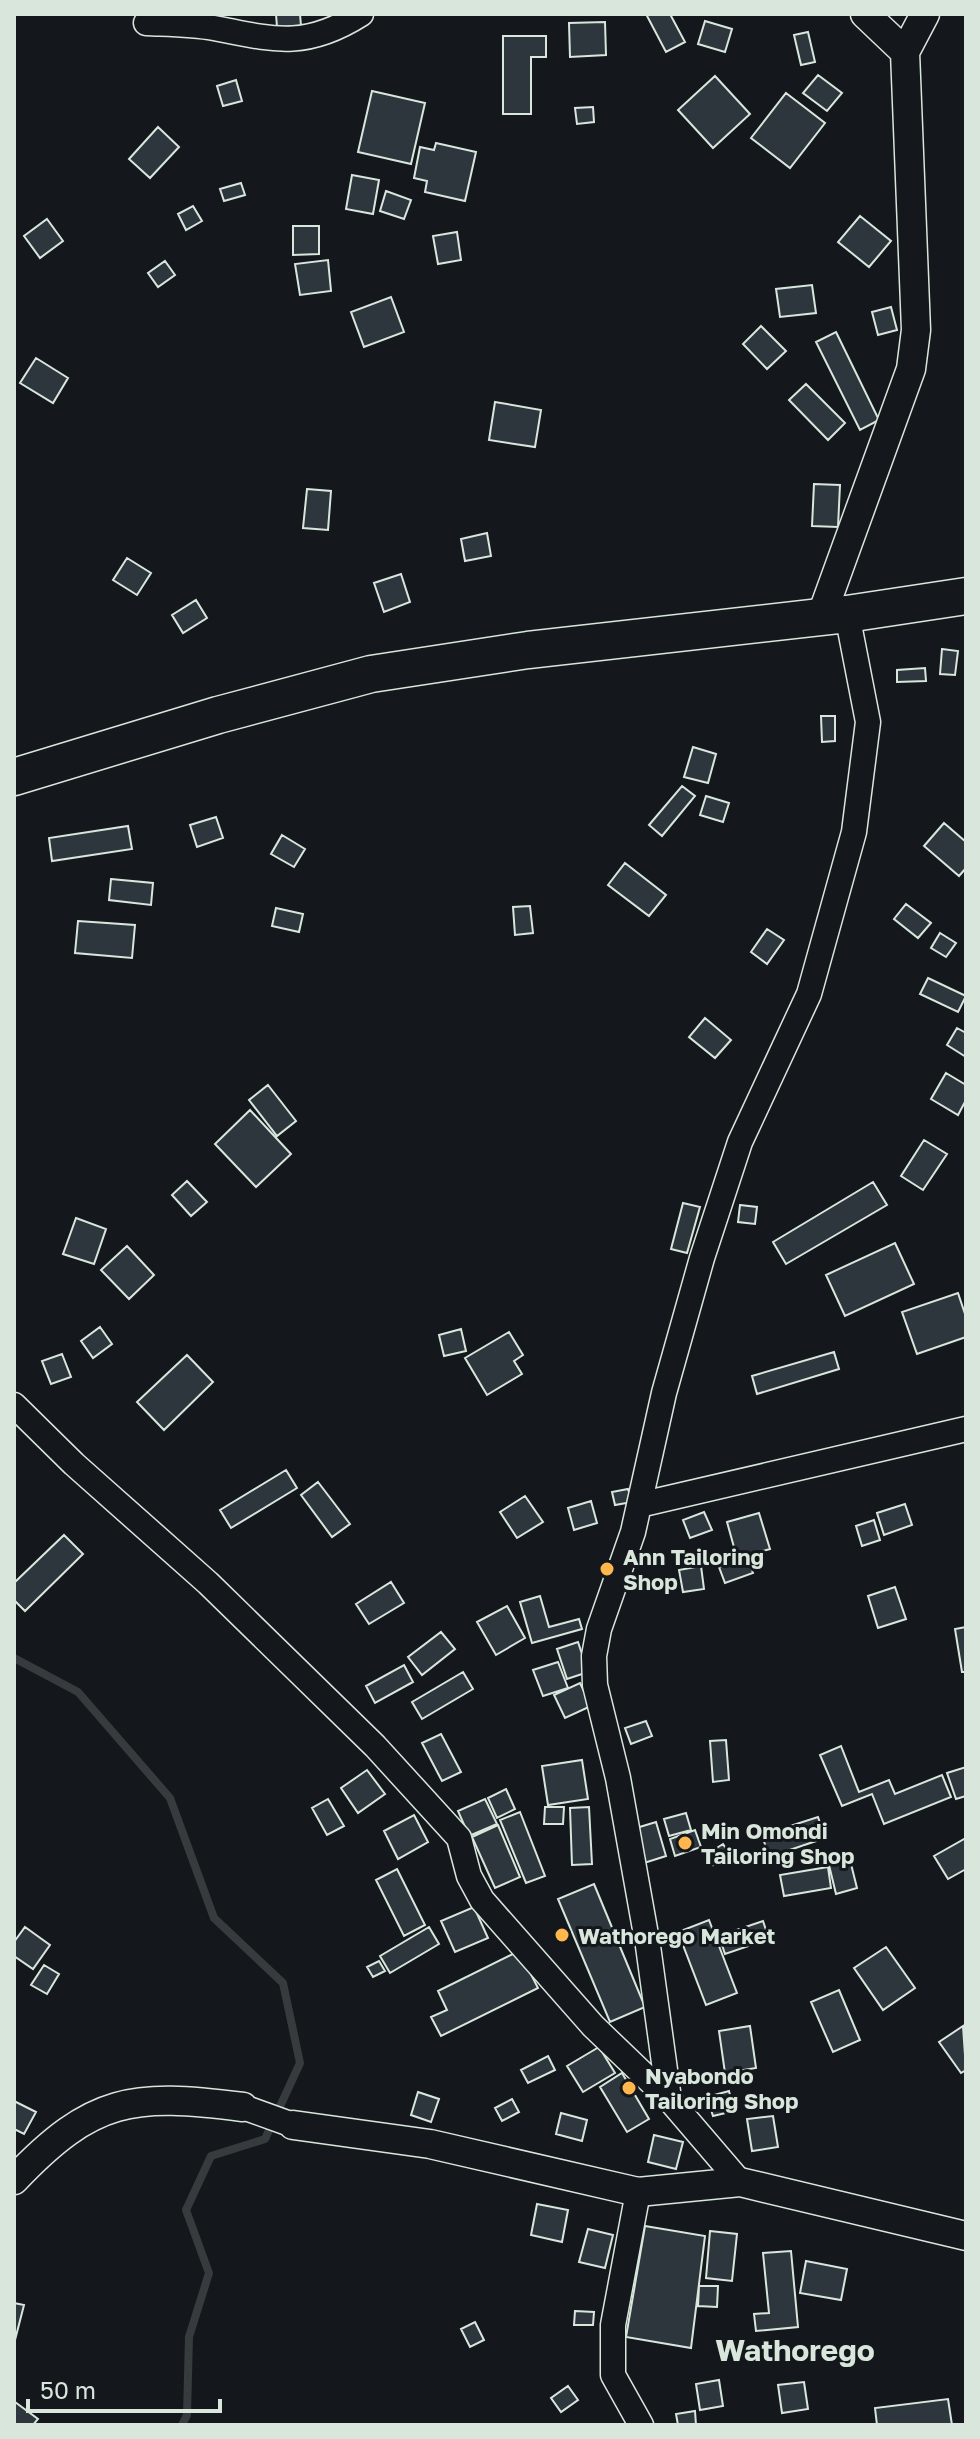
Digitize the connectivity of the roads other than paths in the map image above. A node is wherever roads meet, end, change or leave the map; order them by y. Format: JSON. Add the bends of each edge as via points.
{"nodes":[{"id":1,"x":361,"y":14,"type":"edge"},
{"id":2,"x":865,"y":14,"type":"edge"},
{"id":3,"x":925,"y":14,"type":"edge"},
{"id":4,"x":146,"y":23,"type":"dead end"},
{"id":5,"x":905,"y":52,"type":"junction"},
{"id":6,"x":966,"y":596,"type":"edge"},
{"id":7,"x":834,"y":616,"type":"junction"},
{"id":8,"x":14,"y":777,"type":"edge"},
{"id":9,"x":14,"y":1405,"type":"edge"},
{"id":10,"x":966,"y":1429,"type":"edge"},
{"id":11,"x":639,"y":1505,"type":"junction"},
{"id":12,"x":669,"y":2099,"type":"junction"},
{"id":13,"x":243,"y":2107,"type":"joint"},
{"id":14,"x":293,"y":2125,"type":"joint"},
{"id":15,"x":14,"y":2180,"type":"edge"},
{"id":16,"x":740,"y":2182,"type":"junction"},
{"id":17,"x":638,"y":2192,"type":"junction"},
{"id":18,"x":966,"y":2236,"type":"edge"},
{"id":19,"x":641,"y":2425,"type":"edge"}],
"edges":[{"from":1,"to":4,"type":"street","via":[[322,35],[285,40]]},
{"from":2,"to":5,"type":"street"},
{"from":3,"to":5,"type":"street"},
{"from":5,"to":7,"type":"street","via":[[916,330],[911,369]]},
{"from":6,"to":7,"type":"main road"},
{"from":7,"to":8,"type":"main road","via":[[528,650],[371,674]]},
{"from":7,"to":11,"type":"street","via":[[868,722],[854,832],[809,994],[740,1142],[702,1258]]},
{"from":9,"to":12,"type":"street","via":[[375,1746],[459,1838],[482,1900],[593,2026]]},
{"from":10,"to":11,"type":"street"},
{"from":11,"to":12,"type":"street","via":[[599,1629],[595,1685],[643,1915]]},
{"from":12,"to":16,"type":"street"},
{"from":13,"to":14,"type":"street"},
{"from":13,"to":15,"type":"street","via":[[171,2098],[125,2105],[88,2117],[62,2134]]},
{"from":14,"to":17,"type":"street","via":[[430,2144]]},
{"from":16,"to":17,"type":"street"},
{"from":16,"to":18,"type":"street"},
{"from":17,"to":19,"type":"street","via":[[613,2325],[613,2375]]}]}
